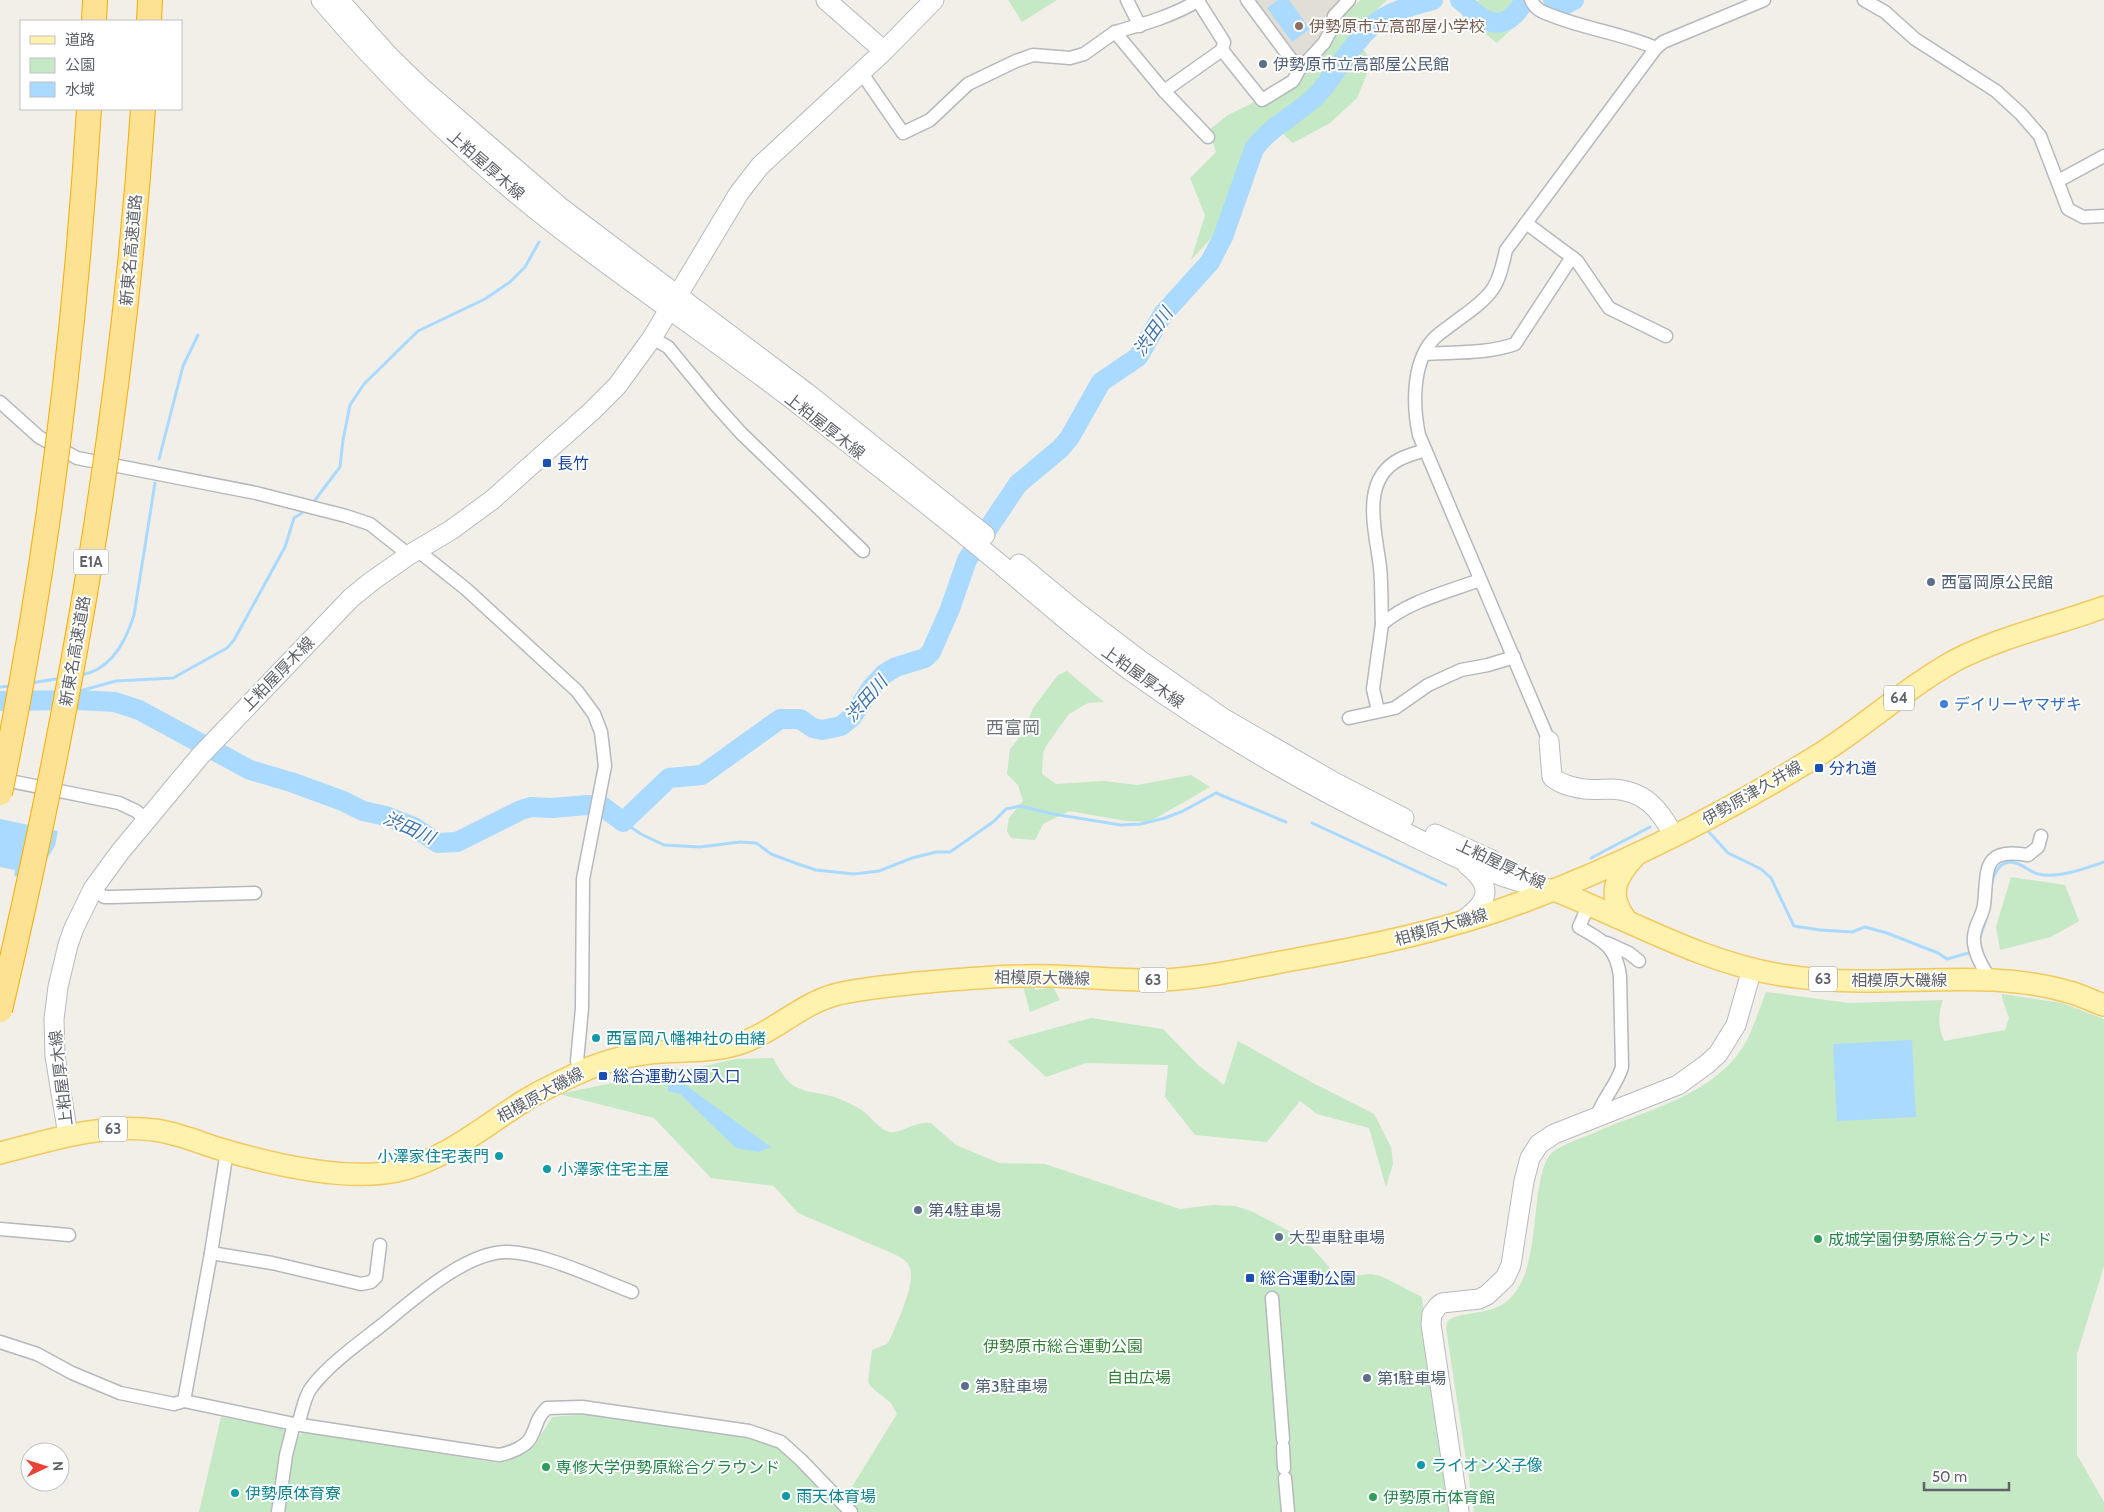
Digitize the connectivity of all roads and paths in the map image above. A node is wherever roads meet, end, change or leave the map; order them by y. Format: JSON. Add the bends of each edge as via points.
{"nodes":[{"id":1,"x":95,"y":0,"type":"edge"},
{"id":2,"x":150,"y":0,"type":"edge"},
{"id":3,"x":321,"y":0,"type":"edge"},
{"id":4,"x":339,"y":0,"type":"edge"},
{"id":5,"x":826,"y":0,"type":"edge"},
{"id":6,"x":934,"y":0,"type":"edge"},
{"id":7,"x":1127,"y":0,"type":"edge"},
{"id":8,"x":1198,"y":0,"type":"edge"},
{"id":9,"x":1247,"y":0,"type":"edge"},
{"id":10,"x":1349,"y":0,"type":"edge"},
{"id":11,"x":1764,"y":0,"type":"edge"},
{"id":12,"x":1864,"y":0,"type":"edge"},
{"id":13,"x":1531,"y":2,"type":"edge"},
{"id":14,"x":94,"y":20,"type":"edge"},
{"id":15,"x":149,"y":20,"type":"edge"},
{"id":16,"x":1140,"y":26,"type":"junction"},
{"id":17,"x":1115,"y":32,"type":"junction"},
{"id":18,"x":1656,"y":48,"type":"junction"},
{"id":19,"x":1222,"y":50,"type":"junction"},
{"id":20,"x":884,"y":51,"type":"junction"},
{"id":21,"x":1299,"y":70,"type":"junction"},
{"id":22,"x":861,"y":72,"type":"junction"},
{"id":23,"x":1164,"y":91,"type":"junction"},
{"id":24,"x":89,"y":110,"type":"edge"},
{"id":25,"x":143,"y":110,"type":"edge"},
{"id":26,"x":1208,"y":137,"type":"dead end"},
{"id":27,"x":2104,"y":156,"type":"edge"},
{"id":28,"x":2058,"y":181,"type":"junction"},
{"id":29,"x":2104,"y":216,"type":"edge"},
{"id":30,"x":1526,"y":223,"type":"junction"},
{"id":31,"x":1572,"y":258,"type":"junction"},
{"id":32,"x":673,"y":303,"type":"junction"},
{"id":33,"x":1666,"y":336,"type":"dead end"},
{"id":34,"x":652,"y":338,"type":"junction"},
{"id":35,"x":1424,"y":354,"type":"junction"},
{"id":36,"x":0,"y":402,"type":"edge"},
{"id":37,"x":1425,"y":450,"type":"junction"},
{"id":38,"x":863,"y":551,"type":"dead end"},
{"id":39,"x":413,"y":552,"type":"junction"},
{"id":40,"x":997,"y":553,"type":"junction"},
{"id":41,"x":1480,"y":580,"type":"junction"},
{"id":42,"x":2104,"y":607,"type":"edge"},
{"id":43,"x":1382,"y":624,"type":"junction"},
{"id":44,"x":1514,"y":657,"type":"junction"},
{"id":45,"x":1378,"y":711,"type":"junction"},
{"id":46,"x":1350,"y":718,"type":"dead end"},
{"id":47,"x":1549,"y":741,"type":"joint"},
{"id":48,"x":0,"y":779,"type":"edge"},
{"id":49,"x":0,"y":793,"type":"edge"},
{"id":50,"x":147,"y":820,"type":"junction"},
{"id":51,"x":1674,"y":836,"type":"junction"},
{"id":52,"x":2041,"y":836,"type":"dead end"},
{"id":53,"x":1638,"y":853,"type":"junction"},
{"id":54,"x":1460,"y":860,"type":"junction"},
{"id":55,"x":93,"y":889,"type":"junction"},
{"id":56,"x":1554,"y":890,"type":"junction"},
{"id":57,"x":255,"y":894,"type":"dead end"},
{"id":58,"x":1589,"y":904,"type":"junction"},
{"id":59,"x":1626,"y":920,"type":"junction"},
{"id":60,"x":1456,"y":924,"type":"junction"},
{"id":61,"x":1605,"y":942,"type":"junction"},
{"id":62,"x":1639,"y":961,"type":"dead end"},
{"id":63,"x":1752,"y":969,"type":"junction"},
{"id":64,"x":1991,"y":981,"type":"junction"},
{"id":65,"x":2104,"y":1005,"type":"edge"},
{"id":66,"x":0,"y":1010,"type":"edge"},
{"id":67,"x":580,"y":1072,"type":"junction"},
{"id":68,"x":1597,"y":1116,"type":"junction"},
{"id":69,"x":68,"y":1135,"type":"junction"},
{"id":70,"x":227,"y":1151,"type":"junction"},
{"id":71,"x":0,"y":1153,"type":"edge"},
{"id":72,"x":0,"y":1229,"type":"edge"},
{"id":73,"x":62,"y":1238,"type":"dead end"},
{"id":74,"x":380,"y":1245,"type":"dead end"},
{"id":75,"x":211,"y":1254,"type":"junction"},
{"id":76,"x":632,"y":1292,"type":"dead end"},
{"id":77,"x":1272,"y":1298,"type":"dead end"},
{"id":78,"x":0,"y":1342,"type":"edge"},
{"id":79,"x":184,"y":1401,"type":"junction"},
{"id":80,"x":296,"y":1424,"type":"junction"},
{"id":81,"x":278,"y":1512,"type":"edge"},
{"id":82,"x":851,"y":1512,"type":"edge"},
{"id":83,"x":1288,"y":1512,"type":"edge"},
{"id":84,"x":1459,"y":1512,"type":"edge"}],
"edges":[{"from":1,"to":14,"type":"highway"},
{"from":2,"to":15,"type":"highway"},
{"from":3,"to":32,"type":"main road","name":"上粕屋厚木線","via":[[413,100],[471,153],[550,221]]},
{"from":4,"to":32,"type":"main road","name":"上粕屋厚木線","via":[[389,56],[486,144]]},
{"from":5,"to":20,"type":"main road"},
{"from":6,"to":20,"type":"main road","name":"上粕屋厚木線"},
{"from":7,"to":16,"type":"street"},
{"from":8,"to":16,"type":"street"},
{"from":8,"to":19,"type":"street","via":[[1224,42]]},
{"from":9,"to":21,"type":"street"},
{"from":10,"to":21,"type":"street","via":[[1334,16],[1324,42]]},
{"from":11,"to":18,"type":"street","via":[[1663,42]]},
{"from":12,"to":28,"type":"street","via":[[1885,12],[1915,39],[1996,91],[2022,114],[2040,136]]},
{"from":13,"to":18,"type":"street","via":[[1540,10],[1640,40]]},
{"from":16,"to":17,"type":"street"},
{"from":17,"to":22,"type":"street","via":[[1084,54],[1070,58],[1033,56],[968,84],[930,120],[903,133]]},
{"from":17,"to":23,"type":"street"},
{"from":18,"to":30,"type":"street"},
{"from":19,"to":21,"type":"street","via":[[1262,100],[1293,81]]},
{"from":19,"to":23,"type":"street"},
{"from":20,"to":22,"type":"main road","name":"上粕屋厚木線"},
{"from":22,"to":32,"type":"main road","name":"上粕屋厚木線","via":[[760,166],[739,193]]},
{"from":23,"to":26,"type":"street"},
{"from":24,"to":49,"type":"highway","bridge":true,"via":[[73,308],[55,459],[14,728]]},
{"from":25,"to":66,"type":"highway","name":"新東名高速道路","number":"E1A","bridge":true,"via":[[132,251],[98,518],[76,655],[24,910]]},
{"from":27,"to":28,"type":"street"},
{"from":28,"to":29,"type":"street","via":[[2068,209],[2083,217]]},
{"from":30,"to":31,"type":"street"},
{"from":30,"to":35,"type":"street","via":[[1506,250],[1493,290],[1431,342]]},
{"from":31,"to":33,"type":"street","via":[[1609,308]]},
{"from":31,"to":35,"type":"street","via":[[1515,344],[1484,351]]},
{"from":32,"to":34,"type":"main road","name":"上粕屋厚木線"},
{"from":32,"to":40,"type":"main road","name":"上粕屋厚木線","via":[[798,404],[955,518]]},
{"from":34,"to":38,"type":"street","via":[[668,347],[741,433]]},
{"from":34,"to":39,"type":"main road","name":"上粕屋厚木線","via":[[616,386],[492,500],[451,530]]},
{"from":35,"to":37,"type":"street","via":[[1417,376],[1416,419]]},
{"from":36,"to":39,"type":"street","via":[[39,437],[77,458],[256,493],[346,516],[370,524]]},
{"from":37,"to":41,"type":"street"},
{"from":37,"to":43,"type":"street","via":[[1399,460],[1386,471],[1373,498]]},
{"from":39,"to":50,"type":"main road","name":"上粕屋厚木線","via":[[351,598],[200,756]]},
{"from":39,"to":67,"type":"street","via":[[466,589],[578,693],[594,714],[601,732],[605,766],[583,879],[582,1008],[577,1061]]},
{"from":40,"to":54,"type":"main road","name":"上粕屋厚木線","via":[[1067,622],[1132,672],[1215,728],[1337,799]]},
{"from":40,"to":56,"type":"main road","name":"上粕屋厚木線","via":[[1223,718],[1334,782]]},
{"from":41,"to":43,"type":"street","via":[[1407,607]]},
{"from":41,"to":44,"type":"street"},
{"from":42,"to":51,"type":"main road","name":"伊勢原津久井線","number":"64","via":[[1978,649],[1925,679],[1814,758]]},
{"from":43,"to":45,"type":"street","via":[[1373,689]]},
{"from":44,"to":45,"type":"street","via":[[1461,670],[1428,685],[1395,708]]},
{"from":44,"to":47,"type":"street"},
{"from":45,"to":46,"type":"street"},
{"from":47,"to":51,"type":"main road","via":[[1552,777],[1559,783],[1637,795],[1661,813]]},
{"from":48,"to":50,"type":"street","via":[[120,803]]},
{"from":50,"to":55,"type":"main road","name":"上粕屋厚木線"},
{"from":51,"to":53,"type":"main road","name":"伊勢原津久井線","number":"64"},
{"from":52,"to":64,"type":"street","via":[[2038,847],[2028,855],[2012,852],[1998,856],[1988,865],[1984,907],[1974,933],[1976,952]]},
{"from":53,"to":56,"type":"main road","name":"伊勢原津久井線","number":"64"},
{"from":53,"to":59,"type":"main road","via":[[1621,870],[1615,886],[1618,908]]},
{"from":54,"to":56,"type":"main road","name":"上粕屋厚木線","via":[[1526,885]]},
{"from":54,"to":60,"type":"main road","via":[[1482,880],[1484,897],[1475,911]]},
{"from":55,"to":57,"type":"street","via":[[104,897]]},
{"from":55,"to":69,"type":"main road","name":"上粕屋厚木線","via":[[68,945],[54,1019],[55,1056]]},
{"from":56,"to":58,"type":"main road","name":"相模原大磯線","number":"63"},
{"from":56,"to":60,"type":"main road","name":"相模原大磯線","number":"63"},
{"from":58,"to":59,"type":"main road","name":"相模原大磯線","number":"63"},
{"from":58,"to":61,"type":"street","via":[[1579,927]]},
{"from":59,"to":63,"type":"main road","name":"相模原大磯線","number":"63","via":[[1683,945]]},
{"from":60,"to":67,"type":"main road","name":"相模原大磯線","number":"63","via":[[1371,945],[1218,974],[1168,980],[995,977],[855,991],[832,995],[752,1040],[704,1051],[648,1053]]},
{"from":61,"to":62,"type":"street"},
{"from":61,"to":68,"type":"street","via":[[1618,963],[1622,1067],[1618,1081],[1602,1102]]},
{"from":63,"to":64,"type":"main road","name":"相模原大磯線","number":"63","via":[[1810,978],[1860,981]]},
{"from":63,"to":68,"type":"main road","via":[[1736,1025],[1718,1054],[1678,1085]]},
{"from":64,"to":65,"type":"main road","name":"相模原大磯線","number":"63","via":[[2024,983],[2068,992]]},
{"from":67,"to":70,"type":"main road","name":"相模原大磯線","number":"63","via":[[527,1099],[436,1158],[395,1171],[361,1175],[334,1173]]},
{"from":68,"to":84,"type":"main road","via":[[1554,1134],[1534,1150],[1524,1181],[1511,1265],[1501,1284],[1479,1299],[1442,1303],[1432,1314]]},
{"from":69,"to":70,"type":"main road","name":"相模原大磯線","number":"63","via":[[103,1129],[158,1130]]},
{"from":69,"to":71,"type":"main road","name":"相模原大磯線","number":"63"},
{"from":70,"to":75,"type":"street"},
{"from":72,"to":73,"type":"street"},
{"from":74,"to":75,"type":"street","via":[[376,1277],[362,1284],[272,1263]]},
{"from":75,"to":79,"type":"street"},
{"from":76,"to":80,"type":"street","via":[[517,1252],[490,1254],[467,1263],[433,1284],[347,1353],[310,1390]]},
{"from":77,"to":83,"type":"street"},
{"from":78,"to":79,"type":"street","via":[[37,1354],[120,1393],[174,1404]]},
{"from":79,"to":80,"type":"street"},
{"from":80,"to":81,"type":"street","via":[[286,1455]]},
{"from":80,"to":82,"type":"street","via":[[499,1455],[510,1453],[528,1442],[537,1418],[546,1408],[582,1407],[749,1431],[781,1442]]}]}
